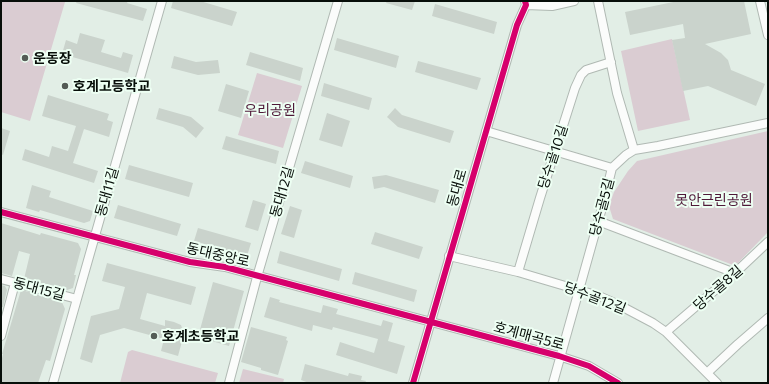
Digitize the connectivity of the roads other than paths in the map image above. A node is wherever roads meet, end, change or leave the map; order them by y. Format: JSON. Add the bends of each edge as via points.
{"nodes":[{"id":1,"x":162,"y":1,"type":"edge"},
{"id":2,"x":338,"y":1,"type":"edge"},
{"id":3,"x":574,"y":1,"type":"edge"},
{"id":4,"x":598,"y":1,"type":"edge"},
{"id":5,"x":760,"y":1,"type":"edge"},
{"id":6,"x":526,"y":3,"type":"edge"},
{"id":7,"x":768,"y":35,"type":"edge"},
{"id":8,"x":611,"y":62,"type":"junction"},
{"id":9,"x":768,"y":123,"type":"edge"},
{"id":10,"x":486,"y":131,"type":"junction"},
{"id":11,"x":555,"y":150,"type":"junction"},
{"id":12,"x":634,"y":150,"type":"junction"},
{"id":13,"x":612,"y":168,"type":"junction"},
{"id":14,"x":1,"y":212,"type":"edge"},
{"id":15,"x":598,"y":221,"type":"junction"},
{"id":16,"x":95,"y":237,"type":"junction"},
{"id":17,"x":768,"y":242,"type":"edge"},
{"id":18,"x":449,"y":256,"type":"junction"},
{"id":19,"x":518,"y":272,"type":"junction"},
{"id":20,"x":735,"y":273,"type":"junction"},
{"id":21,"x":257,"y":277,"type":"junction"},
{"id":22,"x":1,"y":279,"type":"edge"},
{"id":23,"x":16,"y":282,"type":"junction"},
{"id":24,"x":578,"y":290,"type":"junction"},
{"id":25,"x":77,"y":298,"type":"junction"},
{"id":26,"x":768,"y":318,"type":"edge"},
{"id":27,"x":430,"y":322,"type":"junction"},
{"id":28,"x":666,"y":332,"type":"junction"},
{"id":29,"x":1,"y":336,"type":"edge"},
{"id":30,"x":560,"y":356,"type":"junction"},
{"id":31,"x":708,"y":373,"type":"junction"},
{"id":32,"x":53,"y":383,"type":"edge"},
{"id":33,"x":229,"y":383,"type":"edge"},
{"id":34,"x":413,"y":383,"type":"edge"},
{"id":35,"x":552,"y":383,"type":"edge"},
{"id":36,"x":618,"y":383,"type":"edge"},
{"id":37,"x":717,"y":383,"type":"edge"}],
"edges":[{"from":1,"to":16,"type":"street","name":"동대11길"},
{"from":2,"to":21,"type":"street","name":"동대12길"},
{"from":3,"to":6,"type":"street","via":[[552,6]]},
{"from":4,"to":8,"type":"street"},
{"from":5,"to":7,"type":"street"},
{"from":6,"to":10,"type":"street","name":"동대로","via":[[517,25]]},
{"from":8,"to":11,"type":"street","name":"당수골10길","via":[[586,70],[581,75]]},
{"from":8,"to":12,"type":"street","via":[[617,93]]},
{"from":9,"to":12,"type":"street","name":"당수골5길"},
{"from":10,"to":11,"type":"street"},
{"from":10,"to":18,"type":"street","name":"동대로"},
{"from":11,"to":13,"type":"street"},
{"from":11,"to":19,"type":"street","name":"당수골10길"},
{"from":12,"to":13,"type":"street","name":"당수골5길"},
{"from":13,"to":15,"type":"street","name":"당수골5길"},
{"from":14,"to":16,"type":"street","name":"동대중앙로"},
{"from":15,"to":20,"type":"street"},
{"from":15,"to":24,"type":"street","name":"당수골5길"},
{"from":16,"to":21,"type":"street","name":"동대중앙로"},
{"from":16,"to":25,"type":"street","name":"동대11길"},
{"from":17,"to":20,"type":"street","name":"당수골8길"},
{"from":18,"to":19,"type":"street","name":"당수골12길"},
{"from":18,"to":27,"type":"street","name":"동대로"},
{"from":19,"to":24,"type":"street","name":"당수골12길"},
{"from":20,"to":28,"type":"street","name":"당수골8길"},
{"from":21,"to":27,"type":"street","name":"동대중앙로"},
{"from":21,"to":33,"type":"street","name":"동대12길"},
{"from":22,"to":23,"type":"street","name":"동대15길"},
{"from":23,"to":25,"type":"street","name":"동대15길"},
{"from":23,"to":29,"type":"street"},
{"from":24,"to":28,"type":"street","name":"당수골12길","via":[[620,305]]},
{"from":24,"to":30,"type":"street","name":"당수골5길"},
{"from":25,"to":32,"type":"street","name":"동대11길"},
{"from":26,"to":31,"type":"street"},
{"from":27,"to":30,"type":"street","name":"호계매곡5로"},
{"from":27,"to":34,"type":"street","name":"동대로"},
{"from":28,"to":31,"type":"street","name":"당수골12길"},
{"from":30,"to":35,"type":"street","name":"당수골5길"},
{"from":30,"to":36,"type":"street","name":"호계매곡5로","via":[[588,366]]},
{"from":31,"to":37,"type":"street","name":"당수골12길"}]}
